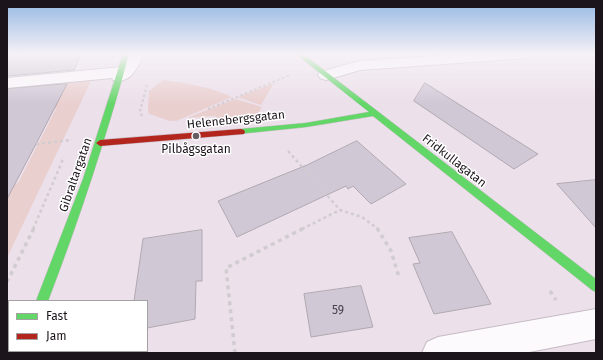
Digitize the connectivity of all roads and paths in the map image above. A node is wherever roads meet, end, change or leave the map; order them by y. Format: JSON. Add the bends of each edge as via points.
{"nodes":[{"id":1,"x":121,"y":71,"type":"edge"},
{"id":2,"x":125,"y":71,"type":"edge"},
{"id":3,"x":321,"y":71,"type":"edge"},
{"id":4,"x":341,"y":71,"type":"edge"},
{"id":5,"x":120,"y":74,"type":"junction"},
{"id":6,"x":292,"y":74,"type":"dead end"},
{"id":7,"x":326,"y":75,"type":"junction"},
{"id":8,"x":149,"y":81,"type":"dead end"},
{"id":9,"x":7,"y":83,"type":"edge"},
{"id":10,"x":207,"y":110,"type":"dead end"},
{"id":11,"x":373,"y":114,"type":"junction"},
{"id":12,"x":142,"y":117,"type":"dead end"},
{"id":13,"x":100,"y":143,"type":"junction"},
{"id":14,"x":36,"y":144,"type":"dead end"},
{"id":15,"x":69,"y":147,"type":"dead end"},
{"id":16,"x":288,"y":151,"type":"dead end"},
{"id":17,"x":66,"y":154,"type":"dead end"},
{"id":18,"x":340,"y":210,"type":"junction"},
{"id":19,"x":399,"y":278,"type":"dead end"},
{"id":20,"x":7,"y":282,"type":"edge"},
{"id":21,"x":596,"y":286,"type":"edge"},
{"id":22,"x":42,"y":300,"type":"edge"},
{"id":23,"x":596,"y":324,"type":"edge"},
{"id":24,"x":235,"y":353,"type":"edge"},
{"id":25,"x":438,"y":353,"type":"edge"}],
"edges":[{"from":1,"to":5,"type":"street","name":"Gibraltargatan"},
{"from":2,"to":5,"type":"street"},
{"from":3,"to":7,"type":"street","name":"Fridkullagatan"},
{"from":4,"to":7,"type":"street"},
{"from":5,"to":9,"type":"street"},
{"from":5,"to":13,"type":"street","name":"Gibraltargatan"},
{"from":6,"to":10,"type":"path"},
{"from":7,"to":11,"type":"street","name":"Fridkullagatan"},
{"from":8,"to":12,"type":"path","via":[[140,111]]},
{"from":11,"to":13,"type":"street","name":"Helenebergsgatan","via":[[281,127]]},
{"from":11,"to":21,"type":"street","name":"Fridkullagatan"},
{"from":13,"to":22,"type":"street","name":"Gibraltargatan"},
{"from":14,"to":15,"type":"path","via":[[72,140]]},
{"from":16,"to":18,"type":"path"},
{"from":17,"to":20,"type":"path","via":[[28,242]]},
{"from":18,"to":19,"type":"path","via":[[362,218],[378,229],[389,245]]},
{"from":18,"to":24,"type":"path","via":[[226,268]]},
{"from":23,"to":25,"type":"street"}]}
